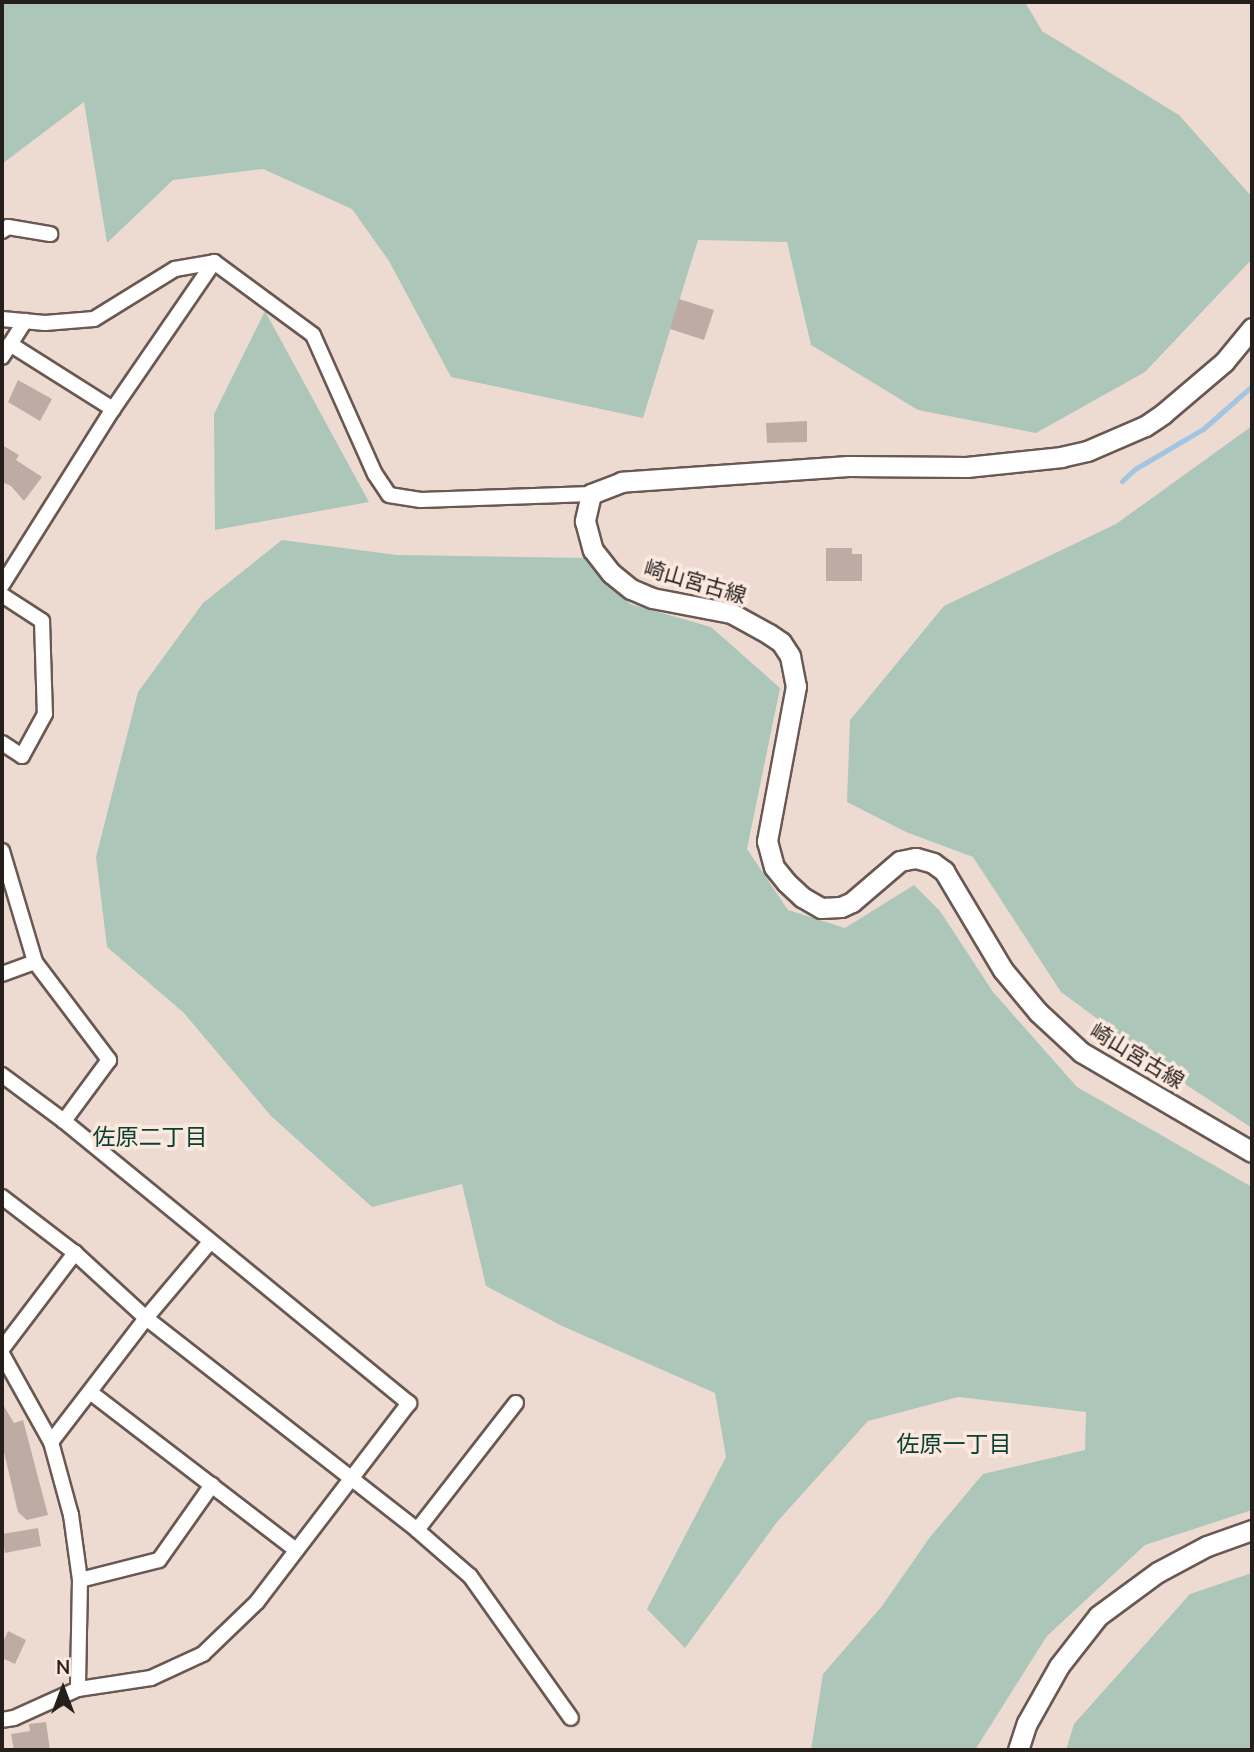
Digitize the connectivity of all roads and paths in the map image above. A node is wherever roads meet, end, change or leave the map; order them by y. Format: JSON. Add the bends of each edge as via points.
{"nodes":[{"id":1,"x":2,"y":231,"type":"edge"},
{"id":2,"x":50,"y":234,"type":"dead end"},
{"id":3,"x":214,"y":262,"type":"junction"},
{"id":4,"x":2,"y":319,"type":"edge"},
{"id":5,"x":25,"y":321,"type":"junction"},
{"id":6,"x":1252,"y":328,"type":"edge"},
{"id":7,"x":6,"y":351,"type":"edge"},
{"id":8,"x":113,"y":409,"type":"junction"},
{"id":9,"x":591,"y":494,"type":"junction"},
{"id":10,"x":7,"y":566,"type":"edge"},
{"id":11,"x":2,"y":585,"type":"edge"},
{"id":12,"x":2,"y":595,"type":"edge"},
{"id":13,"x":2,"y":743,"type":"edge"},
{"id":14,"x":2,"y":851,"type":"edge"},
{"id":15,"x":6,"y":879,"type":"edge"},
{"id":16,"x":35,"y":962,"type":"junction"},
{"id":17,"x":2,"y":974,"type":"edge"},
{"id":18,"x":3,"y":1078,"type":"edge"},
{"id":19,"x":64,"y":1121,"type":"junction"},
{"id":20,"x":1252,"y":1152,"type":"edge"},
{"id":21,"x":2,"y":1197,"type":"edge"},
{"id":22,"x":210,"y":1242,"type":"junction"},
{"id":23,"x":75,"y":1253,"type":"junction"},
{"id":24,"x":146,"y":1318,"type":"junction"},
{"id":25,"x":2,"y":1351,"type":"edge"},
{"id":26,"x":90,"y":1392,"type":"junction"},
{"id":27,"x":516,"y":1403,"type":"dead end"},
{"id":28,"x":51,"y":1442,"type":"junction"},
{"id":29,"x":350,"y":1478,"type":"junction"},
{"id":30,"x":212,"y":1485,"type":"junction"},
{"id":31,"x":417,"y":1530,"type":"junction"},
{"id":32,"x":1252,"y":1531,"type":"edge"},
{"id":33,"x":296,"y":1550,"type":"junction"},
{"id":34,"x":80,"y":1580,"type":"junction"},
{"id":35,"x":78,"y":1689,"type":"junction"},
{"id":36,"x":571,"y":1718,"type":"dead end"},
{"id":37,"x":2,"y":1720,"type":"edge"},
{"id":38,"x":1018,"y":1750,"type":"edge"}],
"edges":[{"from":1,"to":2,"type":"street","via":[[8,227]]},
{"from":3,"to":5,"type":"street","via":[[175,269],[94,319]]},
{"from":3,"to":8,"type":"street"},
{"from":3,"to":9,"type":"street","via":[[313,335],[376,474],[390,495],[421,500]]},
{"from":4,"to":5,"type":"street"},
{"from":5,"to":7,"type":"street"},
{"from":6,"to":9,"type":"main road","via":[[1224,362],[1163,414],[1087,452],[967,467],[848,466],[640,480]]},
{"from":7,"to":8,"type":"street"},
{"from":8,"to":10,"type":"street"},
{"from":9,"to":20,"type":"main road","name":"崎山宮古線","via":[[586,533],[611,573],[652,598],[731,614],[769,634],[790,656],[796,686],[767,841],[774,867],[786,882],[821,908],[841,907],[900,861],[916,858],[933,863],[944,871],[1003,970],[1038,1012],[1082,1052]]},
{"from":10,"to":11,"type":"street"},
{"from":12,"to":13,"type":"street","via":[[42,621],[45,714],[22,756]]},
{"from":14,"to":15,"type":"street"},
{"from":15,"to":16,"type":"street"},
{"from":16,"to":17,"type":"street"},
{"from":16,"to":19,"type":"street","via":[[109,1060]]},
{"from":18,"to":19,"type":"street"},
{"from":19,"to":22,"type":"street"},
{"from":21,"to":23,"type":"street"},
{"from":22,"to":24,"type":"street"},
{"from":22,"to":29,"type":"street","via":[[409,1403]]},
{"from":23,"to":24,"type":"street"},
{"from":23,"to":25,"type":"street"},
{"from":24,"to":26,"type":"street"},
{"from":24,"to":29,"type":"street"},
{"from":25,"to":28,"type":"street"},
{"from":26,"to":28,"type":"street"},
{"from":26,"to":30,"type":"street"},
{"from":27,"to":31,"type":"street"},
{"from":28,"to":34,"type":"street","via":[[71,1515]]},
{"from":29,"to":31,"type":"street"},
{"from":29,"to":33,"type":"street"},
{"from":30,"to":33,"type":"street"},
{"from":30,"to":34,"type":"street","via":[[159,1560]]},
{"from":31,"to":36,"type":"street","via":[[482,1590]]},
{"from":32,"to":38,"type":"main road","via":[[1207,1546],[1158,1572],[1098,1616],[1059,1666],[1027,1723]]},
{"from":33,"to":35,"type":"street","via":[[257,1602],[203,1654],[151,1678]]},
{"from":34,"to":35,"type":"street"},
{"from":35,"to":37,"type":"street"}]}
